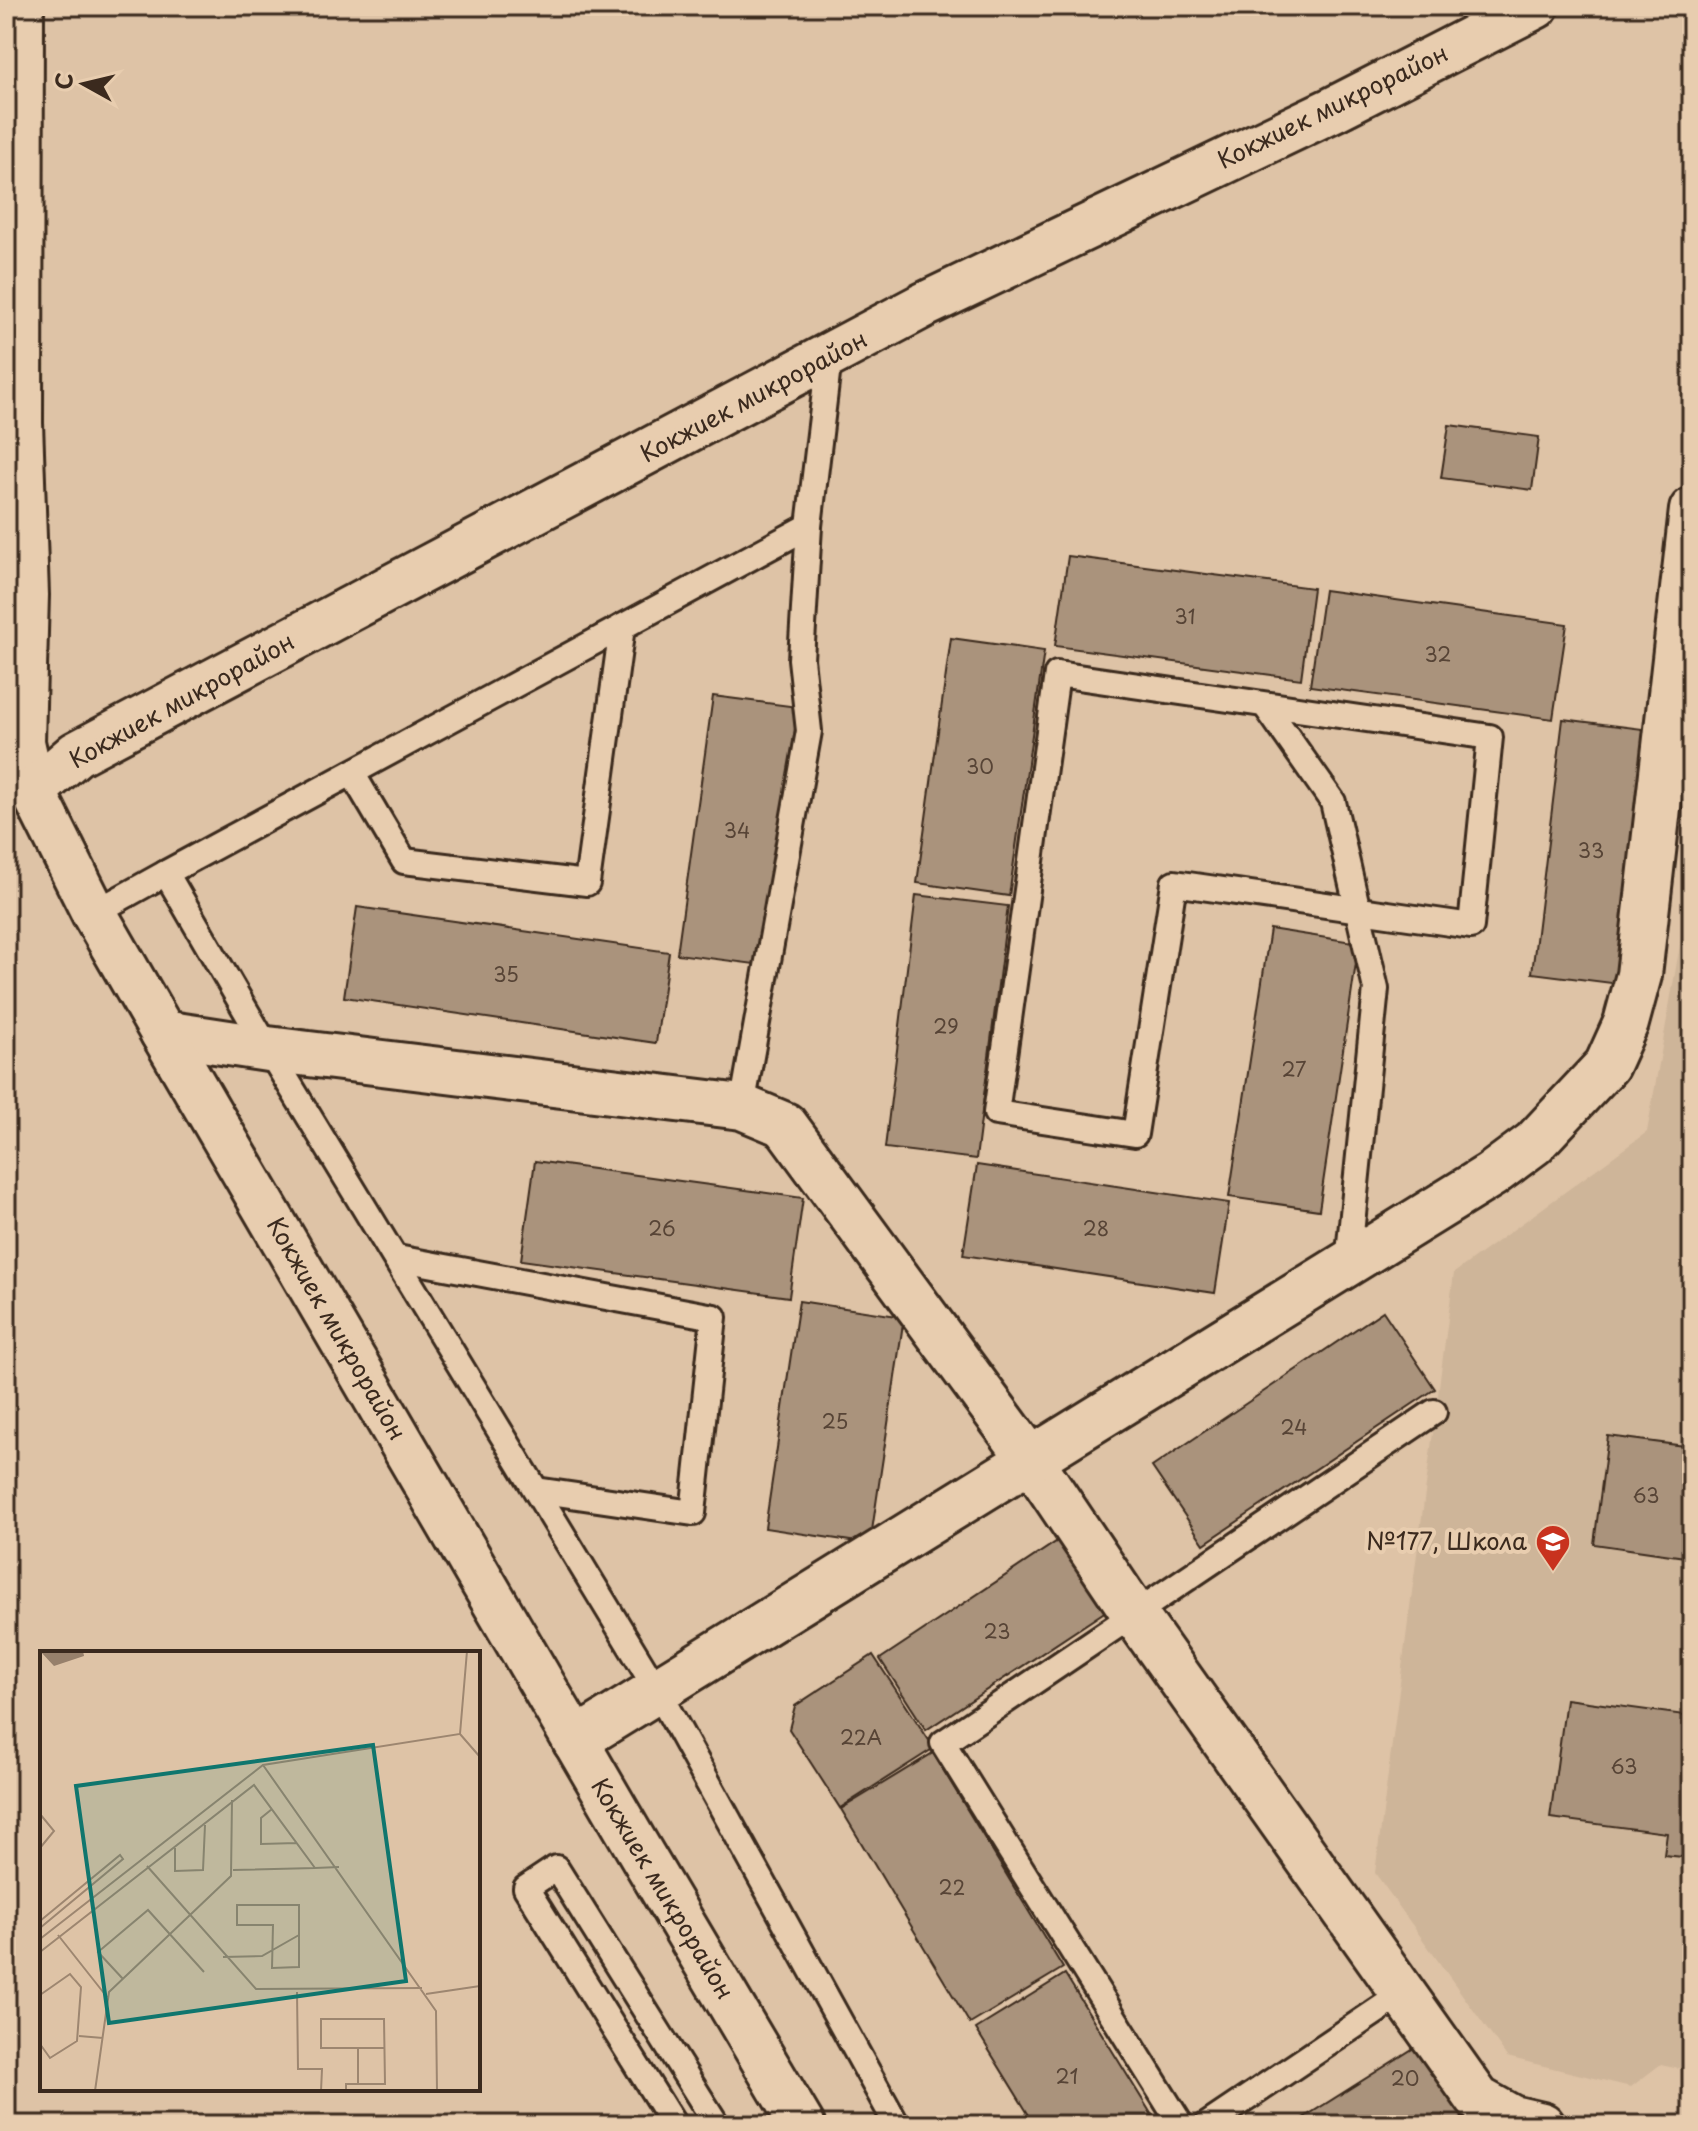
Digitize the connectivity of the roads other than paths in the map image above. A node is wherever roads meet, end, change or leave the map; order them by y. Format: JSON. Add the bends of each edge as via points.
{"nodes":[{"id":1,"x":21,"y":6,"type":"edge"},
{"id":2,"x":1536,"y":6,"type":"edge"},
{"id":3,"x":829,"y":358,"type":"junction"},
{"id":4,"x":1692,"y":510,"type":"edge"},
{"id":5,"x":809,"y":526,"type":"junction"},
{"id":6,"x":622,"y":627,"type":"junction"},
{"id":7,"x":1265,"y":705,"type":"junction"},
{"id":8,"x":352,"y":773,"type":"junction"},
{"id":9,"x":1678,"y":778,"type":"edge"},
{"id":10,"x":33,"y":791,"type":"junction"},
{"id":11,"x":166,"y":873,"type":"junction"},
{"id":12,"x":1357,"y":907,"type":"junction"},
{"id":13,"x":94,"y":913,"type":"junction"},
{"id":14,"x":163,"y":1033,"type":"junction"},
{"id":15,"x":268,"y":1049,"type":"junction"},
{"id":16,"x":742,"y":1107,"type":"junction"},
{"id":17,"x":397,"y":1258,"type":"junction"},
{"id":18,"x":1348,"y":1263,"type":"junction"},
{"id":19,"x":1434,"y":1412,"type":"dead end"},
{"id":20,"x":1031,"y":1460,"type":"junction"},
{"id":21,"x":536,"y":1490,"type":"junction"},
{"id":22,"x":1135,"y":1615,"type":"junction"},
{"id":23,"x":657,"y":1690,"type":"junction"},
{"id":24,"x":575,"y":1741,"type":"junction"},
{"id":25,"x":1405,"y":1992,"type":"junction"},
{"id":26,"x":1518,"y":2123,"type":"edge"},
{"id":27,"x":674,"y":2125,"type":"edge"},
{"id":28,"x":717,"y":2125,"type":"edge"},
{"id":29,"x":802,"y":2125,"type":"edge"},
{"id":30,"x":897,"y":2125,"type":"edge"},
{"id":31,"x":1181,"y":2125,"type":"edge"},
{"id":32,"x":1207,"y":2125,"type":"edge"}],
"edges":[{"from":1,"to":10,"type":"street","via":[[20,423],[26,595],[22,742]]},
{"from":2,"to":3,"type":"street","name":"Кокжиек микрорайон","via":[[924,305]]},
{"from":3,"to":5,"type":"lane"},
{"from":3,"to":10,"type":"street","name":"Кокжиек микрорайон","via":[[76,754]]},
{"from":4,"to":9,"type":"street"},
{"from":5,"to":6,"type":"lane"},
{"from":5,"to":16,"type":"lane","via":[[801,659],[809,731]]},
{"from":6,"to":8,"type":"lane"},
{"from":6,"to":8,"type":"lane","via":[[587,883],[404,861]]},
{"from":7,"to":12,"type":"lane","via":[[1333,802]]},
{"from":7,"to":12,"type":"lane","via":[[1490,737],[1471,926]]},
{"from":7,"to":12,"type":"lane","via":[[1057,674],[996,1113],[1135,1134],[1174,883]]},
{"from":8,"to":11,"type":"lane"},
{"from":9,"to":18,"type":"street","via":[[1639,975],[1607,1065],[1534,1143]]},
{"from":10,"to":13,"type":"street","name":"Кокжиек микрорайон"},
{"from":11,"to":13,"type":"lane"},
{"from":11,"to":15,"type":"lane"},
{"from":12,"to":18,"type":"lane","via":[[1376,989]]},
{"from":13,"to":14,"type":"street","name":"Кокжиек микрорайон"},
{"from":14,"to":15,"type":"street"},
{"from":14,"to":24,"type":"street","name":"Кокжиек микрорайон"},
{"from":15,"to":16,"type":"street"},
{"from":15,"to":17,"type":"lane"},
{"from":16,"to":20,"type":"street","via":[[785,1125]]},
{"from":17,"to":21,"type":"lane"},
{"from":17,"to":21,"type":"lane","via":[[714,1317],[693,1513]]},
{"from":18,"to":20,"type":"street"},
{"from":19,"to":22,"type":"lane"},
{"from":20,"to":22,"type":"street"},
{"from":20,"to":23,"type":"street"},
{"from":21,"to":23,"type":"lane"},
{"from":22,"to":25,"type":"street"},
{"from":22,"to":31,"type":"lane","via":[[943,1743]]},
{"from":23,"to":24,"type":"street"},
{"from":23,"to":30,"type":"lane"},
{"from":24,"to":29,"type":"street","name":"Кокжиек микрорайон"},
{"from":25,"to":26,"type":"street","via":[[1478,2099]]},
{"from":25,"to":32,"type":"lane"},
{"from":27,"to":28,"type":"lane","via":[[526,1888],[556,1868]]}]}
